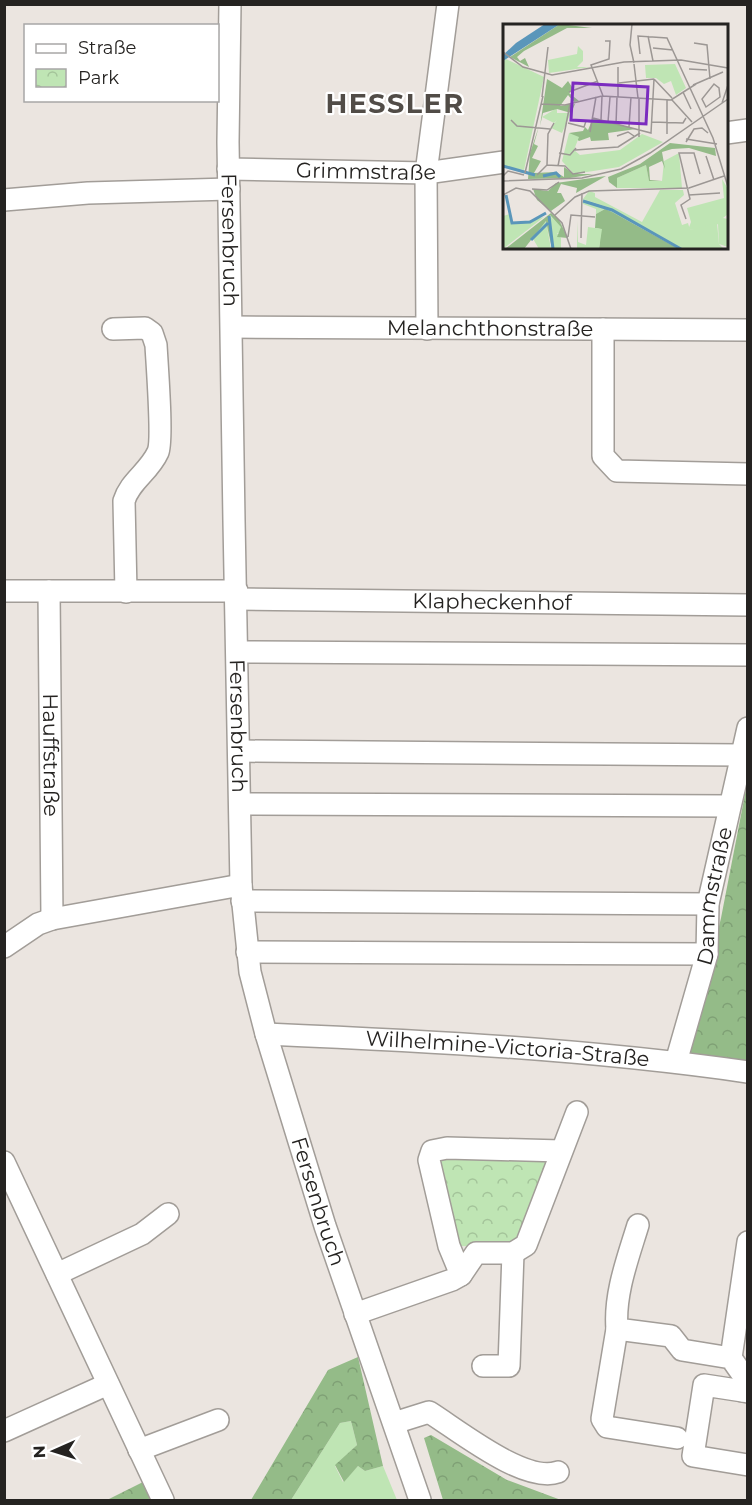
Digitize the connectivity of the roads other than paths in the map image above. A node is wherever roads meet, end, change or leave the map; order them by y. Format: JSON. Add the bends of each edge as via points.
{"nodes":[{"id":1,"x":230,"y":4,"type":"edge"},
{"id":2,"x":448,"y":4,"type":"edge"},
{"id":3,"x":747,"y":130,"type":"edge"},
{"id":4,"x":728,"y":133,"type":"edge"},
{"id":5,"x":503,"y":162,"type":"edge"},
{"id":6,"x":426,"y":173,"type":"junction"},
{"id":7,"x":228,"y":179,"type":"junction"},
{"id":8,"x":4,"y":200,"type":"edge"},
{"id":9,"x":231,"y":327,"type":"junction"},
{"id":10,"x":113,"y":329,"type":"dead end"},
{"id":11,"x":427,"y":329,"type":"junction"},
{"id":12,"x":603,"y":329,"type":"junction"},
{"id":13,"x":747,"y":330,"type":"edge"},
{"id":14,"x":747,"y":474,"type":"edge"},
{"id":15,"x":4,"y":591,"type":"edge"},
{"id":16,"x":49,"y":591,"type":"junction"},
{"id":17,"x":126,"y":592,"type":"junction"},
{"id":18,"x":237,"y":595,"type":"junction"},
{"id":19,"x":747,"y":604,"type":"edge"},
{"id":20,"x":238,"y":652,"type":"junction"},
{"id":21,"x":747,"y":655,"type":"edge"},
{"id":22,"x":747,"y":729,"type":"edge"},
{"id":23,"x":239,"y":751,"type":"junction"},
{"id":24,"x":741,"y":754,"type":"junction"},
{"id":25,"x":240,"y":804,"type":"junction"},
{"id":26,"x":729,"y":806,"type":"junction"},
{"id":27,"x":242,"y":893,"type":"junction"},
{"id":28,"x":708,"y":904,"type":"junction"},
{"id":29,"x":52,"y":919,"type":"junction"},
{"id":30,"x":4,"y":947,"type":"edge"},
{"id":31,"x":247,"y":952,"type":"junction"},
{"id":32,"x":707,"y":954,"type":"junction"},
{"id":33,"x":266,"y":1034,"type":"junction"},
{"id":34,"x":676,"y":1062,"type":"junction"},
{"id":35,"x":747,"y":1072,"type":"edge"},
{"id":36,"x":577,"y":1112,"type":"dead end"},
{"id":37,"x":561,"y":1150,"type":"junction"},
{"id":38,"x":4,"y":1162,"type":"edge"},
{"id":39,"x":11,"y":1196,"type":"edge"},
{"id":40,"x":168,"y":1214,"type":"dead end"},
{"id":41,"x":638,"y":1225,"type":"dead end"},
{"id":42,"x":747,"y":1242,"type":"edge"},
{"id":43,"x":513,"y":1253,"type":"junction"},
{"id":44,"x":57,"y":1274,"type":"junction"},
{"id":45,"x":461,"y":1275,"type":"junction"},
{"id":46,"x":355,"y":1314,"type":"junction"},
{"id":47,"x":617,"y":1329,"type":"junction"},
{"id":48,"x":731,"y":1358,"type":"junction"},
{"id":49,"x":483,"y":1366,"type":"dead end"},
{"id":50,"x":108,"y":1384,"type":"junction"},
{"id":51,"x":745,"y":1391,"type":"edge"},
{"id":52,"x":218,"y":1420,"type":"dead end"},
{"id":53,"x":394,"y":1423,"type":"junction"},
{"id":54,"x":4,"y":1431,"type":"edge"},
{"id":55,"x":676,"y":1438,"type":"dead end"},
{"id":56,"x":139,"y":1450,"type":"junction"},
{"id":57,"x":747,"y":1465,"type":"edge"},
{"id":58,"x":558,"y":1472,"type":"dead end"},
{"id":59,"x":163,"y":1500,"type":"edge"},
{"id":60,"x":420,"y":1500,"type":"edge"}],
"edges":[{"from":1,"to":7,"type":"street","name":"Fersenbruch"},
{"from":2,"to":6,"type":"street"},
{"from":3,"to":4,"type":"street"},
{"from":5,"to":6,"type":"street","name":"Grimmstraße"},
{"from":6,"to":7,"type":"street","name":"Grimmstraße"},
{"from":6,"to":11,"type":"street"},
{"from":7,"to":8,"type":"street","name":"Grimmstraße"},
{"from":7,"to":9,"type":"street","name":"Fersenbruch"},
{"from":9,"to":11,"type":"street","name":"Melanchthonstraße"},
{"from":9,"to":18,"type":"street","name":"Fersenbruch"},
{"from":10,"to":17,"type":"street","via":[[145,328],[152,333],[156,345],[159,449],[152,465],[128,487],[123,501]]},
{"from":11,"to":12,"type":"street","name":"Melanchthonstraße"},
{"from":12,"to":13,"type":"street","name":"Melanchthonstraße"},
{"from":12,"to":14,"type":"street","via":[[603,456],[617,471]]},
{"from":15,"to":16,"type":"street","name":"Klapheckenhof"},
{"from":16,"to":17,"type":"street","name":"Klapheckenhof"},
{"from":16,"to":29,"type":"street","name":"Hauffstraße"},
{"from":17,"to":18,"type":"street","name":"Klapheckenhof"},
{"from":18,"to":19,"type":"street","name":"Klapheckenhof"},
{"from":18,"to":20,"type":"street","name":"Fersenbruch"},
{"from":20,"to":21,"type":"street"},
{"from":20,"to":23,"type":"street","name":"Fersenbruch"},
{"from":22,"to":24,"type":"street","name":"Dammstraße"},
{"from":23,"to":24,"type":"street"},
{"from":23,"to":25,"type":"street","name":"Fersenbruch"},
{"from":24,"to":26,"type":"street","name":"Dammstraße"},
{"from":25,"to":26,"type":"street"},
{"from":25,"to":27,"type":"street","name":"Fersenbruch"},
{"from":26,"to":28,"type":"street","name":"Dammstraße"},
{"from":27,"to":28,"type":"street"},
{"from":27,"to":29,"type":"street"},
{"from":27,"to":31,"type":"street","name":"Fersenbruch"},
{"from":28,"to":32,"type":"street","name":"Dammstraße"},
{"from":29,"to":30,"type":"street"},
{"from":31,"to":32,"type":"street"},
{"from":31,"to":33,"type":"street","name":"Fersenbruch"},
{"from":32,"to":34,"type":"street","name":"Dammstraße"},
{"from":33,"to":34,"type":"street","name":"Wilhelmine-Victoria-Straße","via":[[417,1041]]},
{"from":33,"to":46,"type":"street","name":"Fersenbruch"},
{"from":34,"to":35,"type":"street","name":"Wilhelmine-Victoria-Straße"},
{"from":36,"to":37,"type":"street"},
{"from":37,"to":43,"type":"street","via":[[526,1245]]},
{"from":37,"to":45,"type":"street","via":[[432,1151],[429,1160],[448,1246]]},
{"from":38,"to":39,"type":"street"},
{"from":39,"to":44,"type":"street"},
{"from":40,"to":44,"type":"street","via":[[142,1234]]},
{"from":41,"to":47,"type":"street","via":[[624,1271]]},
{"from":42,"to":48,"type":"street"},
{"from":43,"to":45,"type":"street","via":[[476,1253]]},
{"from":43,"to":49,"type":"street","via":[[509,1366]]},
{"from":44,"to":50,"type":"street"},
{"from":45,"to":46,"type":"street"},
{"from":46,"to":53,"type":"street","name":"Fersenbruch"},
{"from":47,"to":48,"type":"street","via":[[671,1336],[682,1350]]},
{"from":47,"to":55,"type":"street","via":[[602,1419],[607,1427]]},
{"from":48,"to":51,"type":"street","via":[[745,1378]]},
{"from":50,"to":54,"type":"street"},
{"from":50,"to":56,"type":"street"},
{"from":51,"to":57,"type":"street","via":[[704,1384],[693,1456]]},
{"from":52,"to":56,"type":"street"},
{"from":53,"to":58,"type":"street","via":[[429,1412],[522,1468],[549,1475]]},
{"from":53,"to":60,"type":"street","name":"Fersenbruch"},
{"from":56,"to":59,"type":"street"}]}
